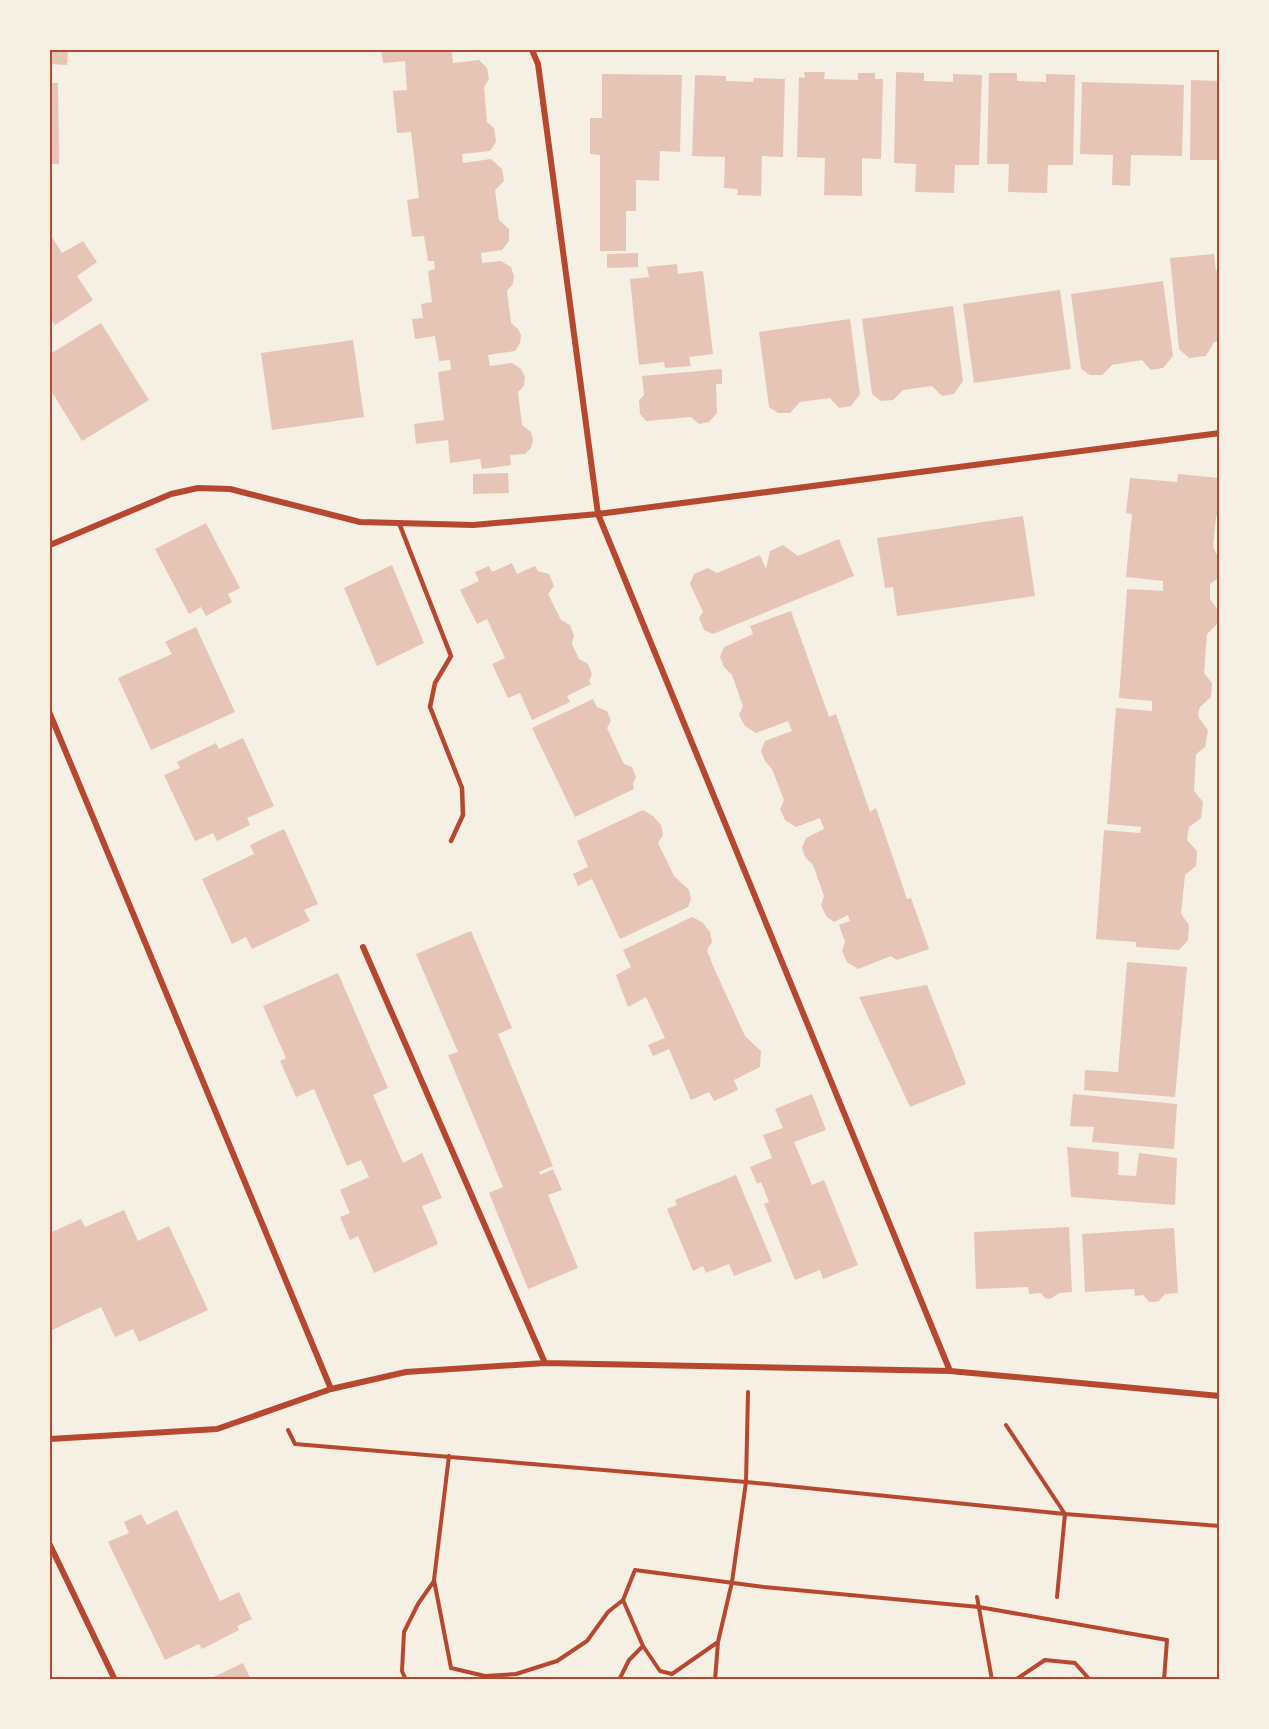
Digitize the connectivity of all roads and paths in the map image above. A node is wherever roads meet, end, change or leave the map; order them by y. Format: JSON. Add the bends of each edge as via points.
{"nodes":[{"id":1,"x":532,"y":50,"type":"edge"},
{"id":2,"x":1220,"y":433,"type":"edge"},
{"id":3,"x":598,"y":514,"type":"junction"},
{"id":4,"x":399,"y":523,"type":"junction"},
{"id":5,"x":50,"y":545,"type":"edge"},
{"id":6,"x":50,"y":714,"type":"edge"},
{"id":7,"x":451,"y":841,"type":"dead end"},
{"id":8,"x":363,"y":947,"type":"dead end"},
{"id":9,"x":545,"y":1363,"type":"junction"},
{"id":10,"x":748,"y":1366,"type":"junction"},
{"id":11,"x":950,"y":1371,"type":"junction"},
{"id":12,"x":331,"y":1389,"type":"junction"},
{"id":13,"x":1220,"y":1396,"type":"edge"},
{"id":14,"x":277,"y":1408,"type":"junction"},
{"id":15,"x":1006,"y":1425,"type":"dead end"},
{"id":16,"x":50,"y":1439,"type":"edge"},
{"id":17,"x":449,"y":1456,"type":"junction"},
{"id":18,"x":746,"y":1482,"type":"junction"},
{"id":19,"x":1065,"y":1514,"type":"junction"},
{"id":20,"x":1220,"y":1526,"type":"edge"},
{"id":21,"x":50,"y":1545,"type":"edge"},
{"id":22,"x":434,"y":1580,"type":"junction"},
{"id":23,"x":732,"y":1582,"type":"junction"},
{"id":24,"x":977,"y":1597,"type":"dead end"},
{"id":25,"x":1057,"y":1597,"type":"dead end"},
{"id":26,"x":623,"y":1600,"type":"junction"},
{"id":27,"x":979,"y":1607,"type":"junction"},
{"id":28,"x":718,"y":1642,"type":"junction"},
{"id":29,"x":643,"y":1646,"type":"junction"},
{"id":30,"x":115,"y":1680,"type":"edge"},
{"id":31,"x":406,"y":1680,"type":"edge"},
{"id":32,"x":619,"y":1680,"type":"edge"},
{"id":33,"x":715,"y":1680,"type":"edge"},
{"id":34,"x":992,"y":1680,"type":"edge"},
{"id":35,"x":1015,"y":1680,"type":"edge"},
{"id":36,"x":1090,"y":1680,"type":"edge"},
{"id":37,"x":1164,"y":1680,"type":"edge"}],
"edges":[{"from":1,"to":3,"type":"street","via":[[538,63]]},
{"from":2,"to":3,"type":"street"},
{"from":3,"to":4,"type":"street","via":[[473,525]]},
{"from":3,"to":11,"type":"street"},
{"from":4,"to":5,"type":"street","via":[[360,522],[230,489],[198,488],[171,494]]},
{"from":4,"to":7,"type":"lane","via":[[451,656],[435,682],[430,707],[462,789],[463,815]]},
{"from":6,"to":12,"type":"street"},
{"from":8,"to":9,"type":"street"},
{"from":9,"to":10,"type":"street"},
{"from":9,"to":12,"type":"street","via":[[406,1372]]},
{"from":10,"to":11,"type":"street"},
{"from":10,"to":18,"type":"path"},
{"from":11,"to":13,"type":"street"},
{"from":12,"to":14,"type":"street"},
{"from":14,"to":16,"type":"street","via":[[218,1429]]},
{"from":14,"to":17,"type":"path","via":[[295,1444]]},
{"from":15,"to":19,"type":"path"},
{"from":17,"to":18,"type":"path"},
{"from":17,"to":22,"type":"path"},
{"from":18,"to":19,"type":"path"},
{"from":18,"to":23,"type":"path"},
{"from":19,"to":20,"type":"path"},
{"from":19,"to":25,"type":"path"},
{"from":21,"to":30,"type":"street"},
{"from":22,"to":26,"type":"path","via":[[451,1668],[485,1676],[516,1674],[556,1661],[588,1641],[608,1612]]},
{"from":22,"to":31,"type":"path","via":[[404,1632],[402,1671]]},
{"from":23,"to":26,"type":"path","via":[[634,1570]]},
{"from":23,"to":27,"type":"path"},
{"from":23,"to":28,"type":"path"},
{"from":24,"to":27,"type":"path"},
{"from":26,"to":29,"type":"path"},
{"from":27,"to":34,"type":"path"},
{"from":27,"to":37,"type":"path","via":[[1167,1640]]},
{"from":28,"to":29,"type":"path","via":[[672,1674],[660,1671]]},
{"from":28,"to":33,"type":"path"},
{"from":29,"to":32,"type":"path","via":[[629,1660]]},
{"from":35,"to":36,"type":"path","via":[[1045,1660],[1075,1663]]}]}
